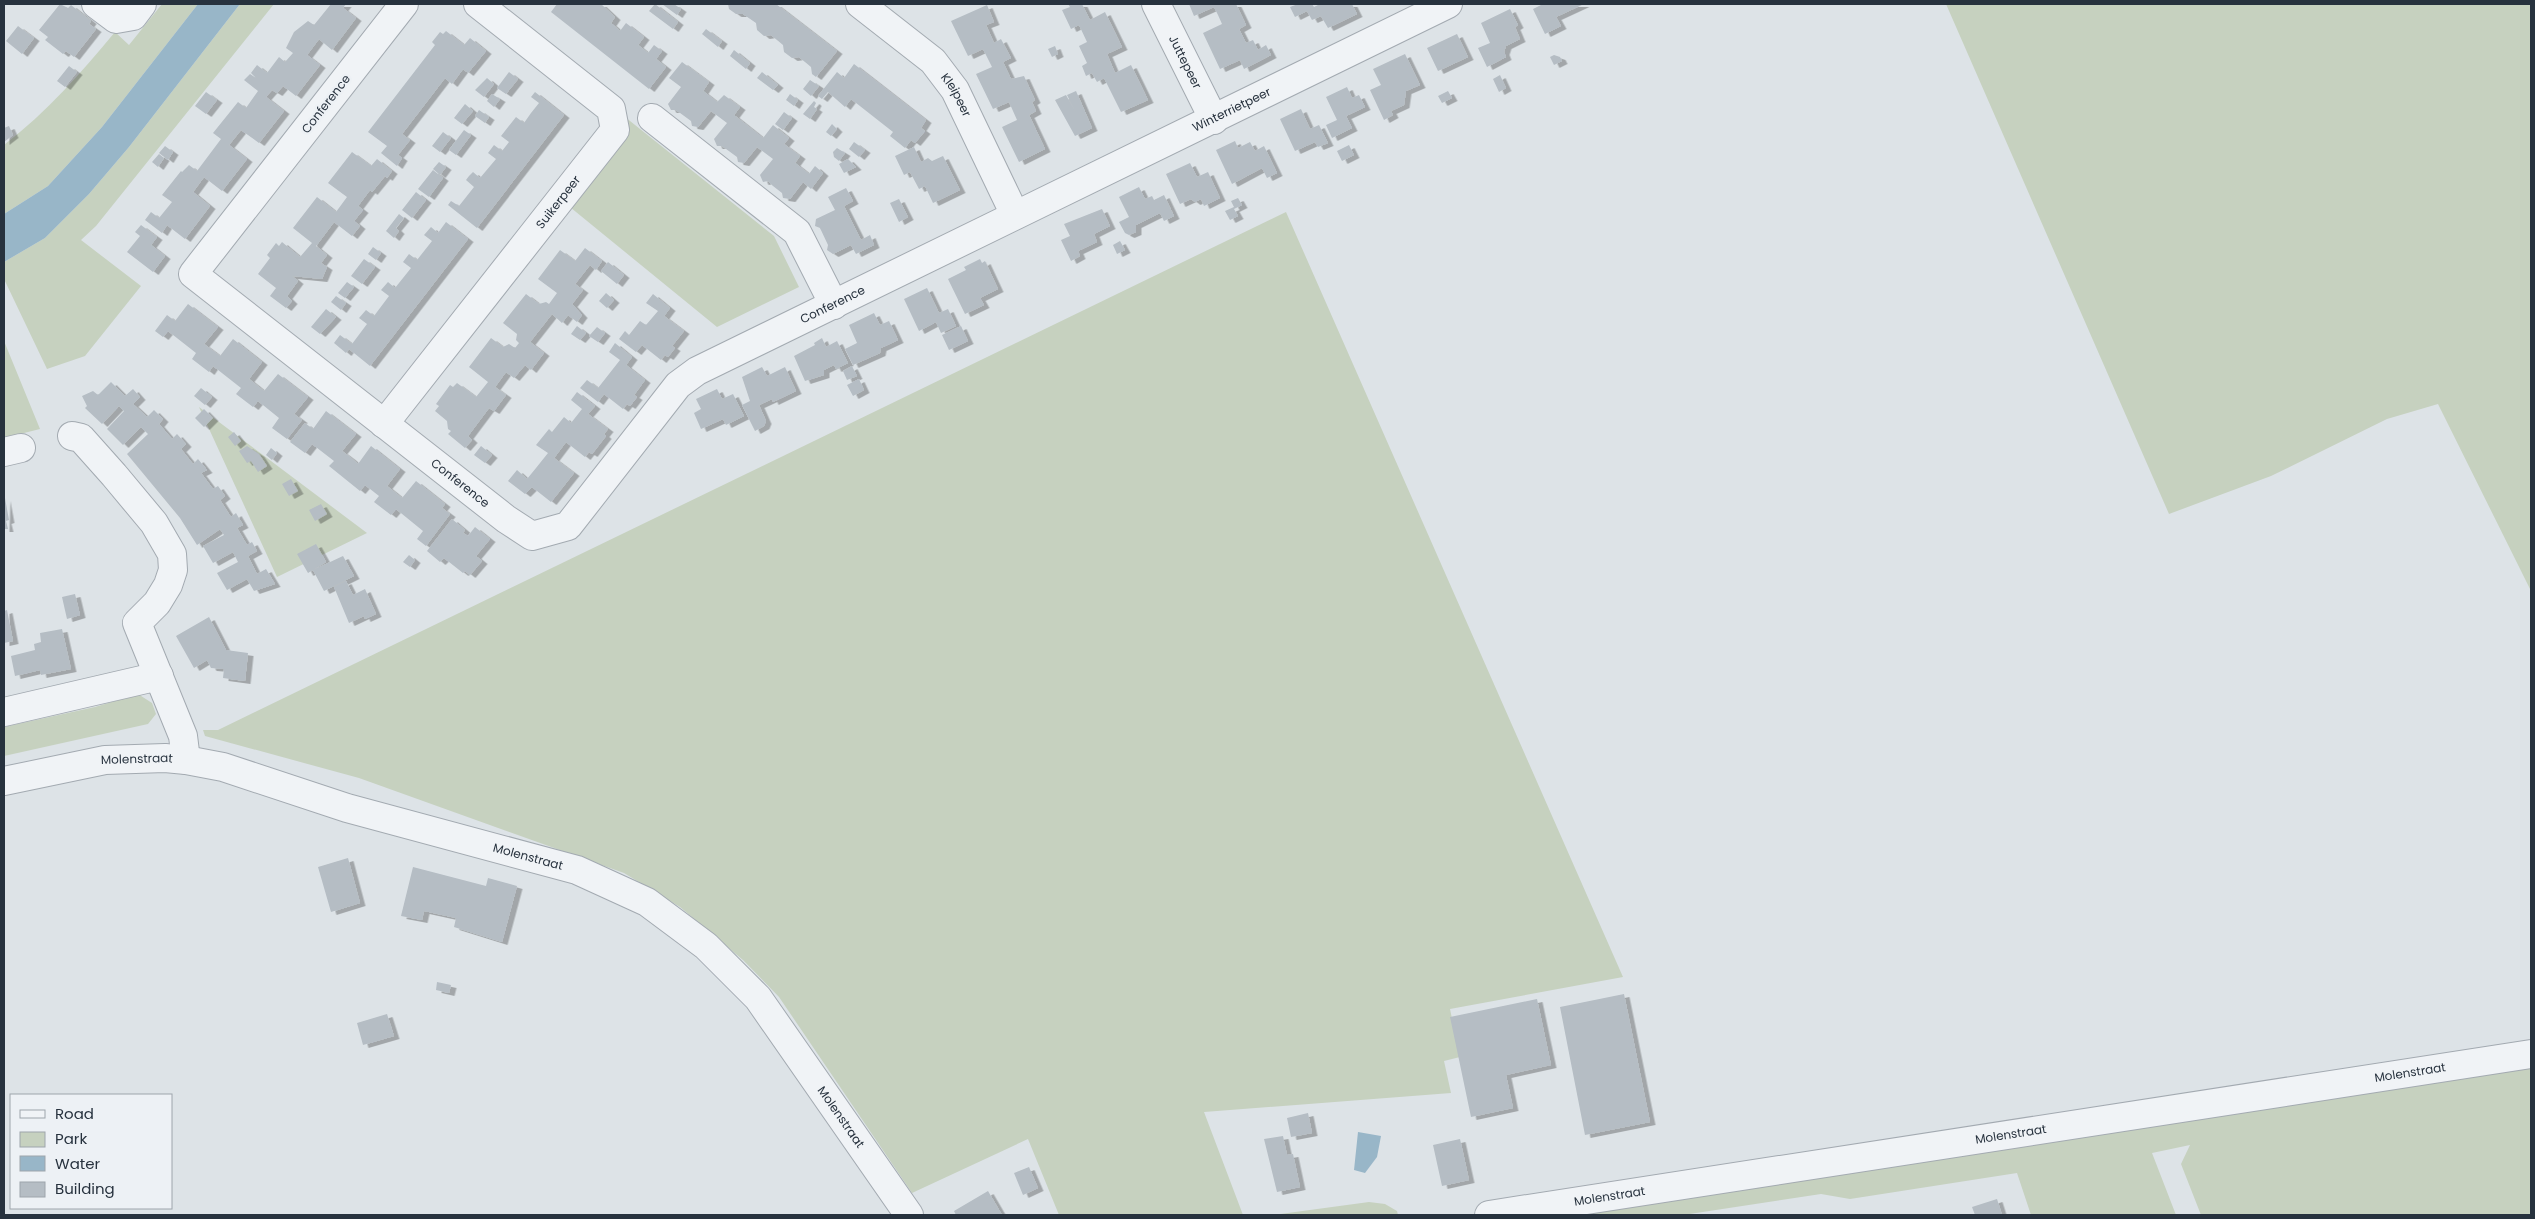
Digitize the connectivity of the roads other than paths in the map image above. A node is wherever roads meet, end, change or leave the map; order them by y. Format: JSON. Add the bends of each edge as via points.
{"nodes":[{"id":1,"x":96,"y":4,"type":"edge"},
{"id":2,"x":142,"y":4,"type":"edge"},
{"id":3,"x":404,"y":4,"type":"edge"},
{"id":4,"x":478,"y":4,"type":"edge"},
{"id":5,"x":860,"y":4,"type":"edge"},
{"id":6,"x":1156,"y":4,"type":"edge"},
{"id":7,"x":1448,"y":4,"type":"edge"},
{"id":8,"x":1412,"y":11,"type":"edge"},
{"id":9,"x":652,"y":118,"type":"dead end"},
{"id":10,"x":1214,"y":120,"type":"junction"},
{"id":11,"x":1015,"y":215,"type":"junction"},
{"id":12,"x":834,"y":305,"type":"junction"},
{"id":13,"x":384,"y":424,"type":"junction"},
{"id":14,"x":72,"y":436,"type":"dead end"},
{"id":15,"x":159,"y":676,"type":"junction"},
{"id":16,"x":4,"y":712,"type":"edge"},
{"id":17,"x":186,"y":760,"type":"junction"},
{"id":18,"x":4,"y":782,"type":"edge"},
{"id":19,"x":2531,"y":1054,"type":"edge"},
{"id":20,"x":909,"y":1215,"type":"edge"},
{"id":21,"x":1489,"y":1215,"type":"edge"}],
"edges":[{"from":1,"to":2,"type":"street","via":[[116,19],[133,16]]},
{"from":3,"to":13,"type":"street","name":"Conference","via":[[193,274]]},
{"from":4,"to":13,"type":"street","name":"Suikerpeer","via":[[611,109],[615,130]]},
{"from":5,"to":11,"type":"street","name":"Kleipeer","via":[[933,61],[955,90]]},
{"from":6,"to":10,"type":"street","name":"Juttepeer"},
{"from":7,"to":8,"type":"street","name":"Winterrietpeer"},
{"from":8,"to":10,"type":"street","name":"Winterrietpeer"},
{"from":9,"to":12,"type":"street","via":[[797,232]]},
{"from":10,"to":11,"type":"street","name":"Winterrietpeer"},
{"from":11,"to":12,"type":"street","name":"Conference"},
{"from":12,"to":13,"type":"street","name":"Conference","via":[[696,371],[678,385],[568,526],[532,536]]},
{"from":14,"to":15,"type":"street","via":[[81,438],[114,475],[154,523],[172,554],[174,570],[168,585],[157,603],[137,623]]},
{"from":15,"to":16,"type":"street"},
{"from":15,"to":17,"type":"street","via":[[183,736]]},
{"from":17,"to":18,"type":"street","name":"Molenstraat","via":[[105,760]]},
{"from":17,"to":20,"type":"street","name":"Molenstraat","via":[[223,767],[347,808],[577,870],[647,902],[706,946],[758,998]]},
{"from":19,"to":21,"type":"street","name":"Molenstraat"}]}
